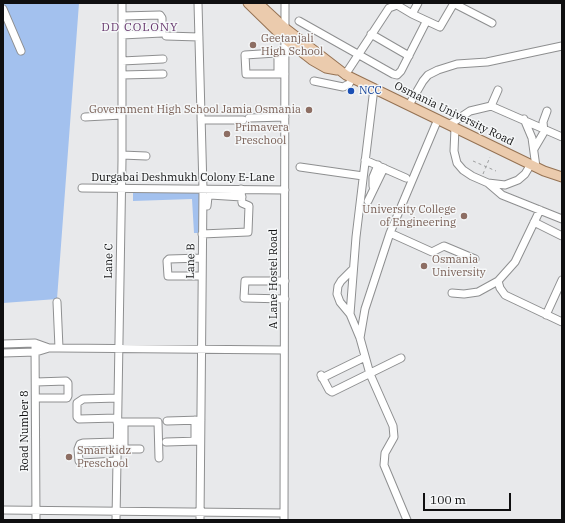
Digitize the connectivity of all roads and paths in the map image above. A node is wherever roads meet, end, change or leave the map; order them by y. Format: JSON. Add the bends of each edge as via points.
{"nodes":[{"id":1,"x":122,"y":3,"type":"edge"},
{"id":2,"x":198,"y":3,"type":"edge"},
{"id":3,"x":248,"y":3,"type":"edge"},
{"id":4,"x":258,"y":3,"type":"edge"},
{"id":5,"x":285,"y":3,"type":"edge"},
{"id":6,"x":418,"y":3,"type":"edge"},
{"id":7,"x":454,"y":3,"type":"edge"},
{"id":8,"x":3,"y":9,"type":"edge"},
{"id":9,"x":412,"y":14,"type":"junction"},
{"id":10,"x":122,"y":16,"type":"junction"},
{"id":11,"x":299,"y":21,"type":"dead end"},
{"id":12,"x":426,"y":22,"type":"junction"},
{"id":13,"x":492,"y":23,"type":"dead end"},
{"id":14,"x":285,"y":28,"type":"junction"},
{"id":15,"x":371,"y":34,"type":"junction"},
{"id":16,"x":122,"y":35,"type":"junction"},
{"id":17,"x":166,"y":36,"type":"dead end"},
{"id":18,"x":199,"y":37,"type":"junction"},
{"id":19,"x":284,"y":39,"type":"junction"},
{"id":20,"x":562,"y":46,"type":"edge"},
{"id":21,"x":21,"y":51,"type":"dead end"},
{"id":22,"x":282,"y":54,"type":"junction"},
{"id":23,"x":358,"y":54,"type":"junction"},
{"id":24,"x":409,"y":56,"type":"junction"},
{"id":25,"x":152,"y":57,"type":"dead end"},
{"id":26,"x":122,"y":59,"type":"junction"},
{"id":27,"x":163,"y":59,"type":"dead end"},
{"id":28,"x":163,"y":74,"type":"dead end"},
{"id":29,"x":281,"y":74,"type":"junction"},
{"id":30,"x":345,"y":74,"type":"junction"},
{"id":31,"x":122,"y":75,"type":"junction"},
{"id":32,"x":314,"y":81,"type":"dead end"},
{"id":33,"x":374,"y":88,"type":"junction"},
{"id":34,"x":498,"y":90,"type":"dead end"},
{"id":35,"x":409,"y":105,"type":"junction"},
{"id":36,"x":491,"y":106,"type":"junction"},
{"id":37,"x":547,"y":110,"type":"dead end"},
{"id":38,"x":122,"y":115,"type":"junction"},
{"id":39,"x":85,"y":117,"type":"dead end"},
{"id":40,"x":284,"y":117,"type":"junction"},
{"id":41,"x":438,"y":119,"type":"junction"},
{"id":42,"x":524,"y":119,"type":"junction"},
{"id":43,"x":201,"y":120,"type":"junction"},
{"id":44,"x":452,"y":126,"type":"junction"},
{"id":45,"x":544,"y":128,"type":"junction"},
{"id":46,"x":562,"y":137,"type":"edge"},
{"id":47,"x":534,"y":149,"type":"junction"},
{"id":48,"x":490,"y":157,"type":"dead end"},
{"id":49,"x":122,"y":158,"type":"junction"},
{"id":50,"x":144,"y":158,"type":"dead end"},
{"id":51,"x":365,"y":160,"type":"junction"},
{"id":52,"x":473,"y":161,"type":"dead end"},
{"id":53,"x":486,"y":166,"type":"junction"},
{"id":54,"x":533,"y":166,"type":"junction"},
{"id":55,"x":300,"y":167,"type":"dead end"},
{"id":56,"x":381,"y":167,"type":"junction"},
{"id":57,"x":496,"y":171,"type":"dead end"},
{"id":58,"x":363,"y":176,"type":"junction"},
{"id":59,"x":406,"y":178,"type":"dead end"},
{"id":60,"x":562,"y":178,"type":"edge"},
{"id":61,"x":480,"y":180,"type":"junction"},
{"id":62,"x":488,"y":183,"type":"junction"},
{"id":63,"x":82,"y":188,"type":"dead end"},
{"id":64,"x":122,"y":189,"type":"junction"},
{"id":65,"x":203,"y":189,"type":"junction"},
{"id":66,"x":285,"y":190,"type":"junction"},
{"id":67,"x":241,"y":193,"type":"junction"},
{"id":68,"x":368,"y":201,"type":"dead end"},
{"id":69,"x":540,"y":210,"type":"junction"},
{"id":70,"x":562,"y":219,"type":"edge"},
{"id":71,"x":534,"y":222,"type":"junction"},
{"id":72,"x":390,"y":233,"type":"junction"},
{"id":73,"x":205,"y":234,"type":"junction"},
{"id":74,"x":562,"y":236,"type":"edge"},
{"id":75,"x":202,"y":258,"type":"junction"},
{"id":76,"x":475,"y":259,"type":"dead end"},
{"id":77,"x":353,"y":269,"type":"junction"},
{"id":78,"x":202,"y":276,"type":"junction"},
{"id":79,"x":285,"y":281,"type":"junction"},
{"id":80,"x":498,"y":281,"type":"junction"},
{"id":81,"x":561,"y":283,"type":"edge"},
{"id":82,"x":452,"y":293,"type":"dead end"},
{"id":83,"x":285,"y":299,"type":"junction"},
{"id":84,"x":57,"y":302,"type":"dead end"},
{"id":85,"x":350,"y":314,"type":"junction"},
{"id":86,"x":546,"y":315,"type":"junction"},
{"id":87,"x":562,"y":322,"type":"edge"},
{"id":88,"x":360,"y":338,"type":"junction"},
{"id":89,"x":35,"y":343,"type":"junction"},
{"id":90,"x":3,"y":344,"type":"edge"},
{"id":91,"x":49,"y":348,"type":"junction"},
{"id":92,"x":59,"y":348,"type":"junction"},
{"id":93,"x":118,"y":349,"type":"junction"},
{"id":94,"x":201,"y":350,"type":"junction"},
{"id":95,"x":284,"y":350,"type":"junction"},
{"id":96,"x":36,"y":352,"type":"junction"},
{"id":97,"x":3,"y":353,"type":"edge"},
{"id":98,"x":365,"y":357,"type":"junction"},
{"id":99,"x":401,"y":358,"type":"dead end"},
{"id":100,"x":370,"y":374,"type":"junction"},
{"id":101,"x":36,"y":382,"type":"junction"},
{"id":102,"x":36,"y":398,"type":"junction"},
{"id":103,"x":118,"y":398,"type":"junction"},
{"id":104,"x":198,"y":420,"type":"junction"},
{"id":105,"x":120,"y":421,"type":"junction"},
{"id":106,"x":167,"y":421,"type":"dead end"},
{"id":107,"x":198,"y":441,"type":"junction"},
{"id":108,"x":120,"y":442,"type":"junction"},
{"id":109,"x":166,"y":442,"type":"dead end"},
{"id":110,"x":140,"y":449,"type":"dead end"},
{"id":111,"x":159,"y":458,"type":"dead end"},
{"id":112,"x":117,"y":461,"type":"junction"},
{"id":113,"x":3,"y":510,"type":"edge"},
{"id":114,"x":36,"y":511,"type":"junction"},
{"id":115,"x":116,"y":511,"type":"junction"},
{"id":116,"x":200,"y":512,"type":"junction"},
{"id":117,"x":284,"y":516,"type":"edge"},
{"id":118,"x":36,"y":520,"type":"edge"},
{"id":119,"x":116,"y":520,"type":"edge"},
{"id":120,"x":200,"y":520,"type":"edge"},
{"id":121,"x":407,"y":520,"type":"edge"}],
"edges":[{"from":1,"to":10,"type":"street","name":"Lane C"},
{"from":2,"to":18,"type":"street","name":"Lane B"},
{"from":3,"to":19,"type":"main road","name":"Osmania University Road"},
{"from":4,"to":14,"type":"main road","name":"Osmania University Road"},
{"from":5,"to":14,"type":"street","name":"A Lane Hostel Road"},
{"from":6,"to":9,"type":"street"},
{"from":7,"to":12,"type":"street","via":[[440,26]]},
{"from":7,"to":13,"type":"street"},
{"from":8,"to":21,"type":"street"},
{"from":9,"to":12,"type":"street"},
{"from":9,"to":15,"type":"street","via":[[397,5],[392,5]]},
{"from":10,"to":16,"type":"street","name":"Lane C"},
{"from":10,"to":16,"type":"street","via":[[160,15],[162,18],[162,33]]},
{"from":11,"to":23,"type":"street"},
{"from":12,"to":24,"type":"street"},
{"from":14,"to":19,"type":"street","name":"A Lane Hostel Road"},
{"from":14,"to":30,"type":"main road","name":"Osmania University Road"},
{"from":15,"to":23,"type":"street"},
{"from":15,"to":24,"type":"street"},
{"from":16,"to":26,"type":"street","name":"Lane C"},
{"from":17,"to":18,"type":"street"},
{"from":18,"to":43,"type":"street","name":"Lane B"},
{"from":19,"to":22,"type":"street","name":"A Lane Hostel Road"},
{"from":19,"to":30,"type":"main road","name":"Osmania University Road","via":[[312,60]]},
{"from":20,"to":35,"type":"street","via":[[487,62],[457,64],[438,70],[423,81]]},
{"from":22,"to":29,"type":"street","name":"A Lane Hostel Road"},
{"from":22,"to":29,"type":"street","via":[[245,55],[246,74]]},
{"from":23,"to":24,"type":"street","via":[[395,75],[401,71]]},
{"from":23,"to":30,"type":"street"},
{"from":25,"to":26,"type":"street"},
{"from":26,"to":27,"type":"street"},
{"from":26,"to":31,"type":"street","name":"Lane C"},
{"from":28,"to":31,"type":"street"},
{"from":29,"to":40,"type":"street","name":"A Lane Hostel Road"},
{"from":30,"to":32,"type":"street","via":[[349,84],[342,87]]},
{"from":30,"to":33,"type":"main road","name":"Osmania University Road"},
{"from":31,"to":38,"type":"street","name":"Lane C"},
{"from":33,"to":35,"type":"main road","name":"Osmania University Road"},
{"from":33,"to":51,"type":"street"},
{"from":34,"to":36,"type":"street"},
{"from":35,"to":41,"type":"main road","name":"Osmania University Road"},
{"from":36,"to":42,"type":"street"},
{"from":36,"to":44,"type":"street","via":[[470,112]]},
{"from":37,"to":45,"type":"street"},
{"from":38,"to":39,"type":"street"},
{"from":38,"to":49,"type":"street","name":"Lane C"},
{"from":40,"to":43,"type":"street"},
{"from":40,"to":66,"type":"street","name":"A Lane Hostel Road"},
{"from":41,"to":44,"type":"main road","name":"Osmania University Road"},
{"from":41,"to":72,"type":"street"},
{"from":42,"to":45,"type":"street"},
{"from":42,"to":47,"type":"street"},
{"from":43,"to":65,"type":"street","name":"Lane B"},
{"from":44,"to":54,"type":"main road","name":"Osmania University Road"},
{"from":44,"to":61,"type":"street","via":[[457,162],[462,170]]},
{"from":45,"to":46,"type":"street"},
{"from":45,"to":47,"type":"street"},
{"from":47,"to":54,"type":"street"},
{"from":48,"to":53,"type":"path"},
{"from":49,"to":50,"type":"street"},
{"from":49,"to":64,"type":"street","name":"Lane C"},
{"from":51,"to":56,"type":"street"},
{"from":51,"to":58,"type":"street"},
{"from":52,"to":53,"type":"path"},
{"from":53,"to":57,"type":"path"},
{"from":53,"to":61,"type":"path"},
{"from":54,"to":60,"type":"main road","name":"Osmania University Road"},
{"from":54,"to":62,"type":"street","via":[[518,180],[505,185]]},
{"from":55,"to":58,"type":"street"},
{"from":56,"to":59,"type":"street"},
{"from":56,"to":68,"type":"street","via":[[373,177],[374,188]]},
{"from":58,"to":77,"type":"street"},
{"from":61,"to":62,"type":"street"},
{"from":62,"to":69,"type":"street","via":[[502,195]]},
{"from":63,"to":64,"type":"street","name":"Durgabai Deshmukh Colony E-Lane"},
{"from":64,"to":65,"type":"street","name":"Durgabai Deshmukh Colony E-Lane"},
{"from":64,"to":93,"type":"street","name":"Lane C"},
{"from":65,"to":67,"type":"street","name":"Durgabai Deshmukh Colony E-Lane"},
{"from":65,"to":73,"type":"street","name":"Lane B"},
{"from":66,"to":67,"type":"street","name":"Durgabai Deshmukh Colony E-Lane"},
{"from":66,"to":79,"type":"street","name":"A Lane Hostel Road"},
{"from":67,"to":73,"type":"street","via":[[208,197]]},
{"from":67,"to":73,"type":"street","via":[[242,204],[249,206],[248,232]]},
{"from":69,"to":70,"type":"street"},
{"from":69,"to":71,"type":"street"},
{"from":71,"to":74,"type":"street"},
{"from":71,"to":80,"type":"street","via":[[515,262]]},
{"from":72,"to":76,"type":"street","via":[[432,252],[444,246]]},
{"from":72,"to":88,"type":"street","via":[[365,309]]},
{"from":73,"to":75,"type":"street","name":"Lane B"},
{"from":75,"to":78,"type":"street","name":"Lane B"},
{"from":75,"to":78,"type":"street","via":[[167,261],[167,275],[170,277]]},
{"from":77,"to":85,"type":"street"},
{"from":77,"to":85,"type":"street","via":[[341,281],[337,294]]},
{"from":78,"to":94,"type":"street","name":"Lane B"},
{"from":79,"to":83,"type":"street","name":"A Lane Hostel Road"},
{"from":79,"to":83,"type":"street","via":[[245,281],[244,298]]},
{"from":80,"to":82,"type":"street","via":[[478,292]]},
{"from":80,"to":86,"type":"street","via":[[505,295]]},
{"from":81,"to":86,"type":"street"},
{"from":83,"to":95,"type":"street","name":"A Lane Hostel Road"},
{"from":84,"to":92,"type":"street"},
{"from":85,"to":88,"type":"street"},
{"from":86,"to":87,"type":"street"},
{"from":88,"to":98,"type":"street"},
{"from":89,"to":90,"type":"street"},
{"from":89,"to":91,"type":"street"},
{"from":89,"to":96,"type":"street","name":"Road Number 8"},
{"from":91,"to":92,"type":"street"},
{"from":91,"to":96,"type":"street"},
{"from":92,"to":93,"type":"street"},
{"from":93,"to":94,"type":"street"},
{"from":93,"to":103,"type":"street","name":"Lane C"},
{"from":94,"to":95,"type":"street"},
{"from":94,"to":104,"type":"street","name":"Lane B"},
{"from":95,"to":117,"type":"street","name":"A Lane Hostel Road"},
{"from":96,"to":97,"type":"street"},
{"from":96,"to":101,"type":"street","name":"Road Number 8"},
{"from":98,"to":100,"type":"street"},
{"from":98,"to":100,"type":"street","via":[[322,376],[332,392]]},
{"from":99,"to":100,"type":"street"},
{"from":100,"to":121,"type":"street","via":[[395,431],[384,458],[384,465]]},
{"from":101,"to":102,"type":"street","name":"Road Number 8"},
{"from":101,"to":102,"type":"street","via":[[66,381],[68,396]]},
{"from":102,"to":114,"type":"street","name":"Road Number 8"},
{"from":103,"to":105,"type":"street","name":"Lane C"},
{"from":103,"to":105,"type":"street","via":[[83,399],[77,402],[77,417]]},
{"from":104,"to":106,"type":"street"},
{"from":104,"to":107,"type":"street","name":"Lane B"},
{"from":105,"to":108,"type":"street","name":"Lane C"},
{"from":105,"to":111,"type":"street","via":[[158,422]]},
{"from":107,"to":109,"type":"street"},
{"from":107,"to":116,"type":"street","name":"Lane B"},
{"from":108,"to":110,"type":"street"},
{"from":108,"to":112,"type":"street","name":"Lane C"},
{"from":108,"to":112,"type":"street","via":[[83,443],[78,449],[79,461],[82,463]]},
{"from":112,"to":115,"type":"street","name":"Lane C"},
{"from":113,"to":114,"type":"street"},
{"from":114,"to":115,"type":"street"},
{"from":114,"to":118,"type":"street","name":"Road Number 8"},
{"from":115,"to":116,"type":"street"},
{"from":115,"to":119,"type":"street","name":"Lane C"},
{"from":116,"to":117,"type":"street"},
{"from":116,"to":120,"type":"street","name":"Lane B"}]}
